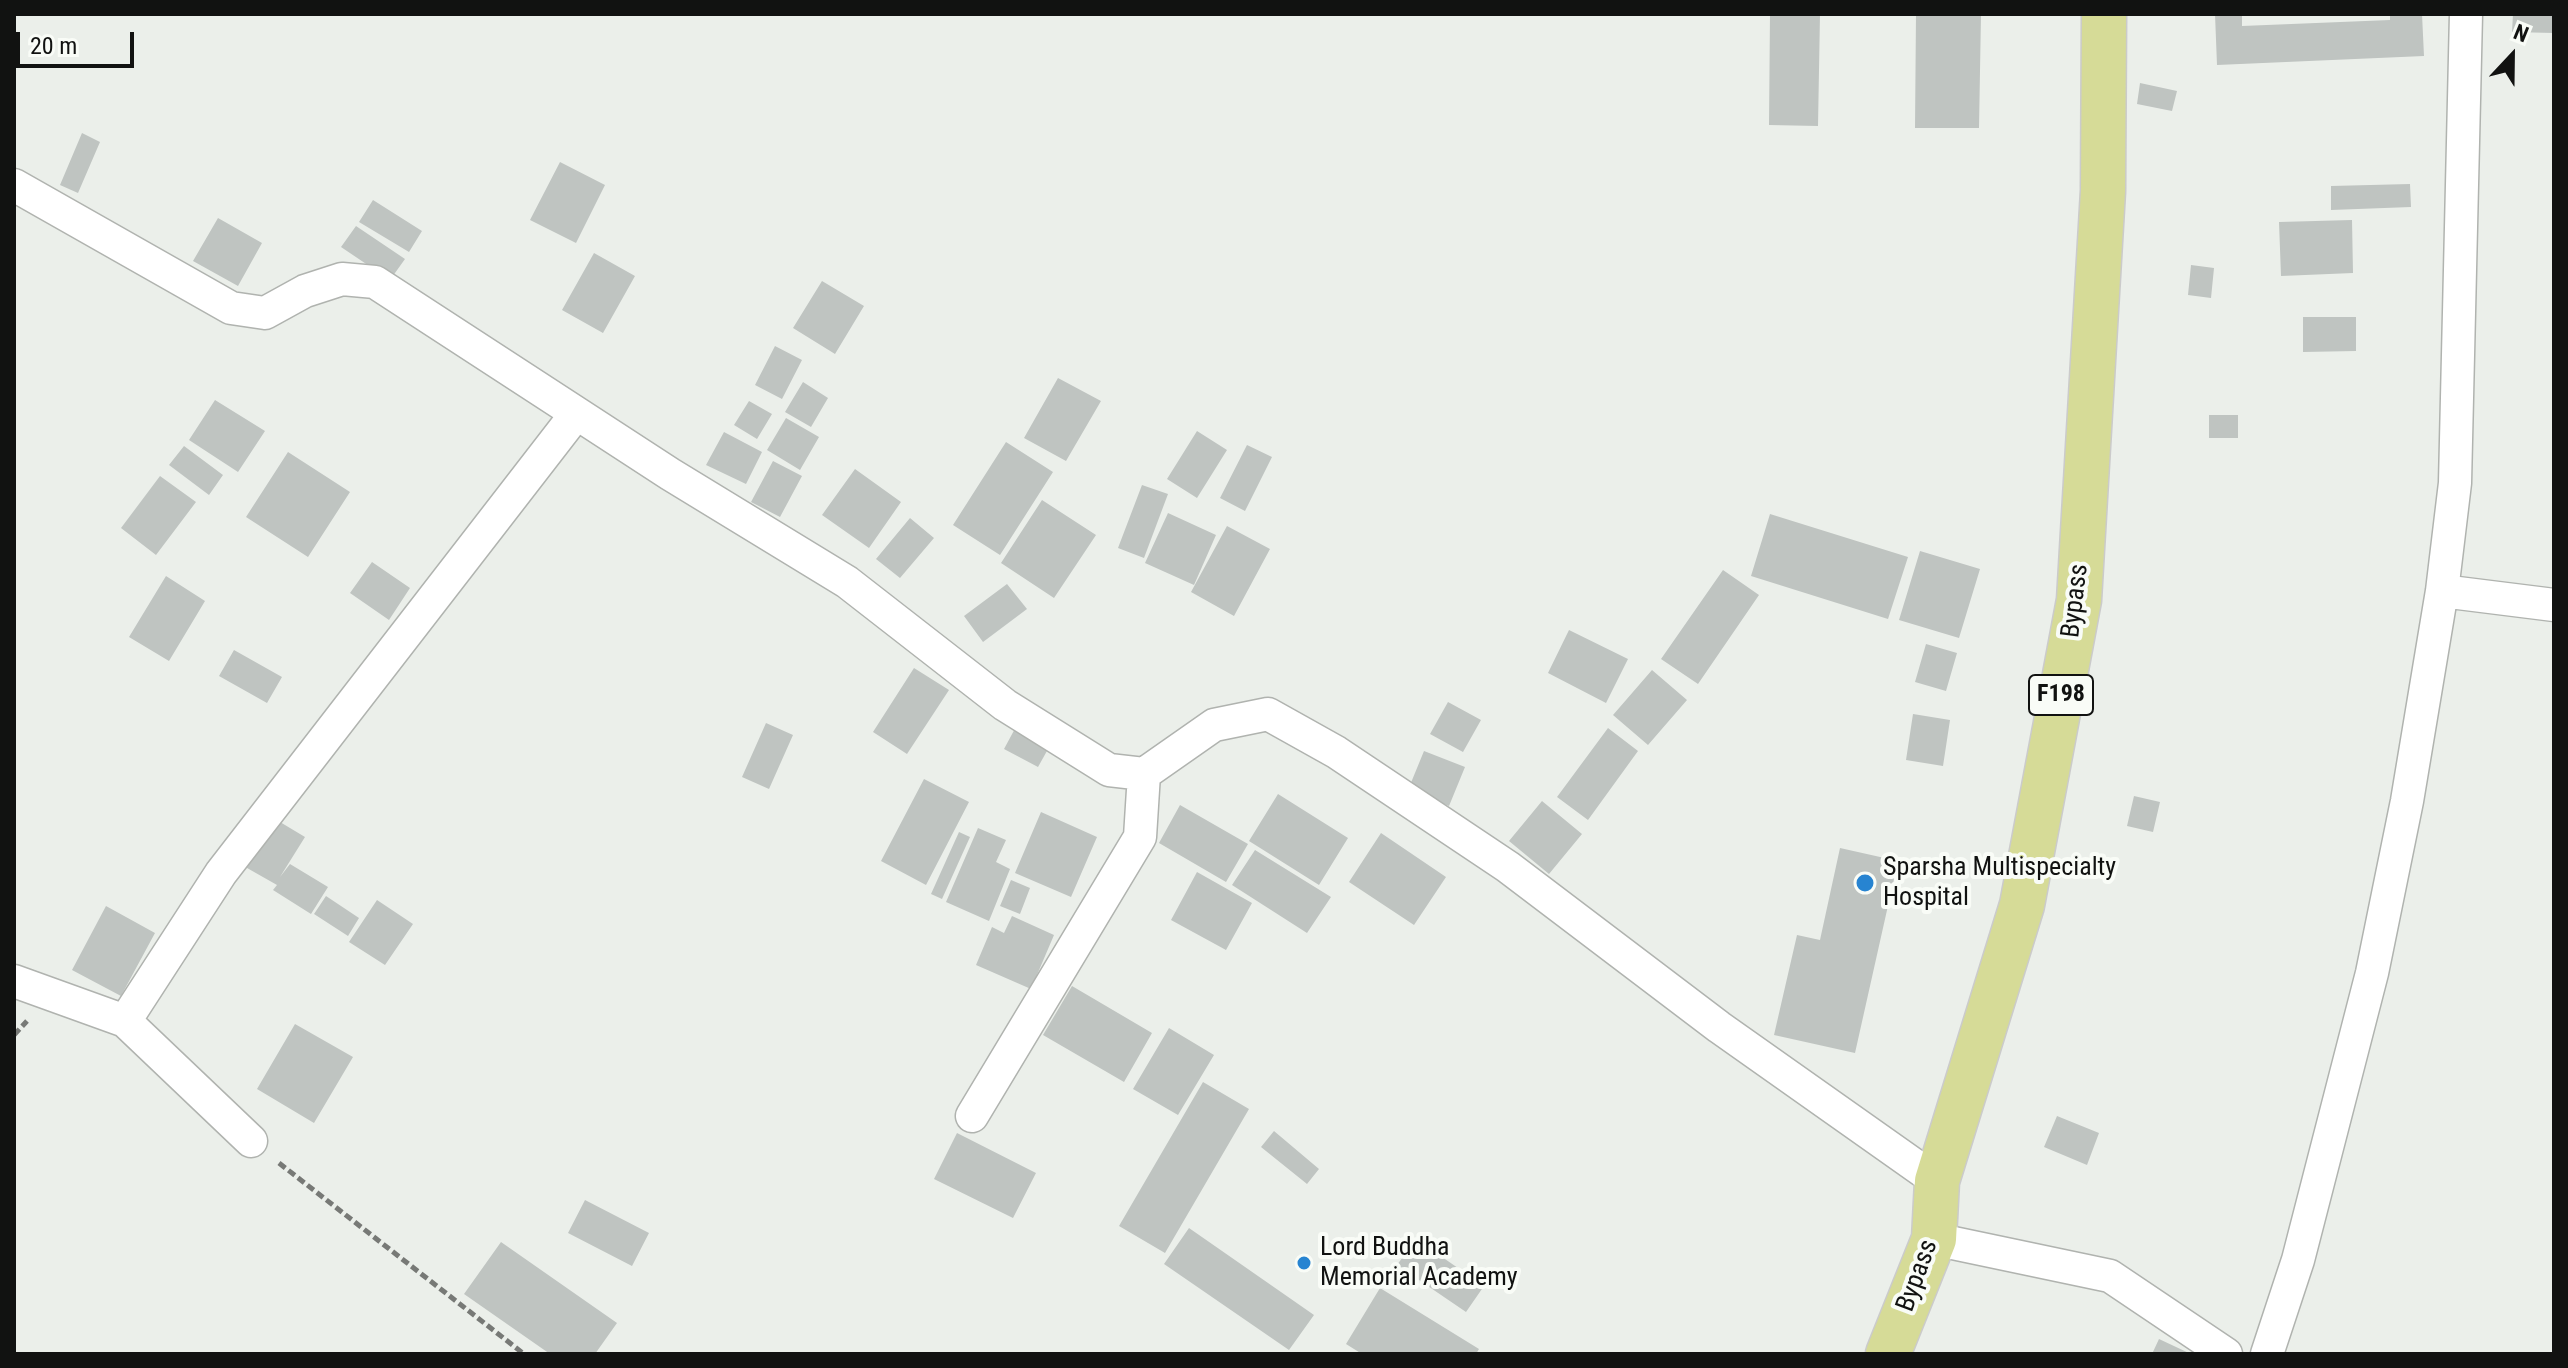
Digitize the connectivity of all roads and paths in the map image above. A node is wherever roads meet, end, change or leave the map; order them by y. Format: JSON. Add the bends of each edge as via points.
{"nodes":[{"id":1,"x":2104,"y":14,"type":"edge"},
{"id":2,"x":2466,"y":14,"type":"edge"},
{"id":3,"x":14,"y":185,"type":"edge"},
{"id":4,"x":576,"y":414,"type":"junction"},
{"id":5,"x":2442,"y":591,"type":"junction"},
{"id":6,"x":2554,"y":605,"type":"edge"},
{"id":7,"x":1144,"y":774,"type":"junction"},
{"id":8,"x":14,"y":981,"type":"edge"},
{"id":9,"x":125,"y":1021,"type":"junction"},
{"id":10,"x":972,"y":1116,"type":"dead end"},
{"id":11,"x":251,"y":1141,"type":"joint"},
{"id":12,"x":1937,"y":1181,"type":"junction"},
{"id":13,"x":1934,"y":1239,"type":"junction"},
{"id":14,"x":524,"y":1354,"type":"edge"},
{"id":15,"x":1888,"y":1354,"type":"edge"},
{"id":16,"x":2226,"y":1354,"type":"edge"},
{"id":17,"x":2267,"y":1354,"type":"edge"}],
"edges":[{"from":1,"to":12,"type":"main road","name":"Bypass","number":"F198","via":[[2103,191],[2079,600],[2022,905]]},
{"from":2,"to":5,"type":"street","via":[[2455,483]]},
{"from":3,"to":4,"type":"street","via":[[231,308],[265,313],[342,279],[375,282]]},
{"from":4,"to":7,"type":"street","via":[[847,582],[1005,705],[1109,770]]},
{"from":4,"to":9,"type":"street","via":[[221,873]]},
{"from":5,"to":6,"type":"street"},
{"from":5,"to":17,"type":"street","via":[[2372,973],[2298,1260]]},
{"from":7,"to":10,"type":"street","via":[[1140,837]]},
{"from":7,"to":12,"type":"street","via":[[1214,725],[1268,714],[1336,752],[1508,867],[1719,1027]]},
{"from":8,"to":9,"type":"street"},
{"from":9,"to":11,"type":"street"},
{"from":11,"to":14,"type":"path"},
{"from":12,"to":13,"type":"main road","name":"Bypass","number":"F198"},
{"from":13,"to":15,"type":"main road","name":"Bypass","number":"F198"},
{"from":13,"to":16,"type":"street","via":[[2110,1276]]}]}
